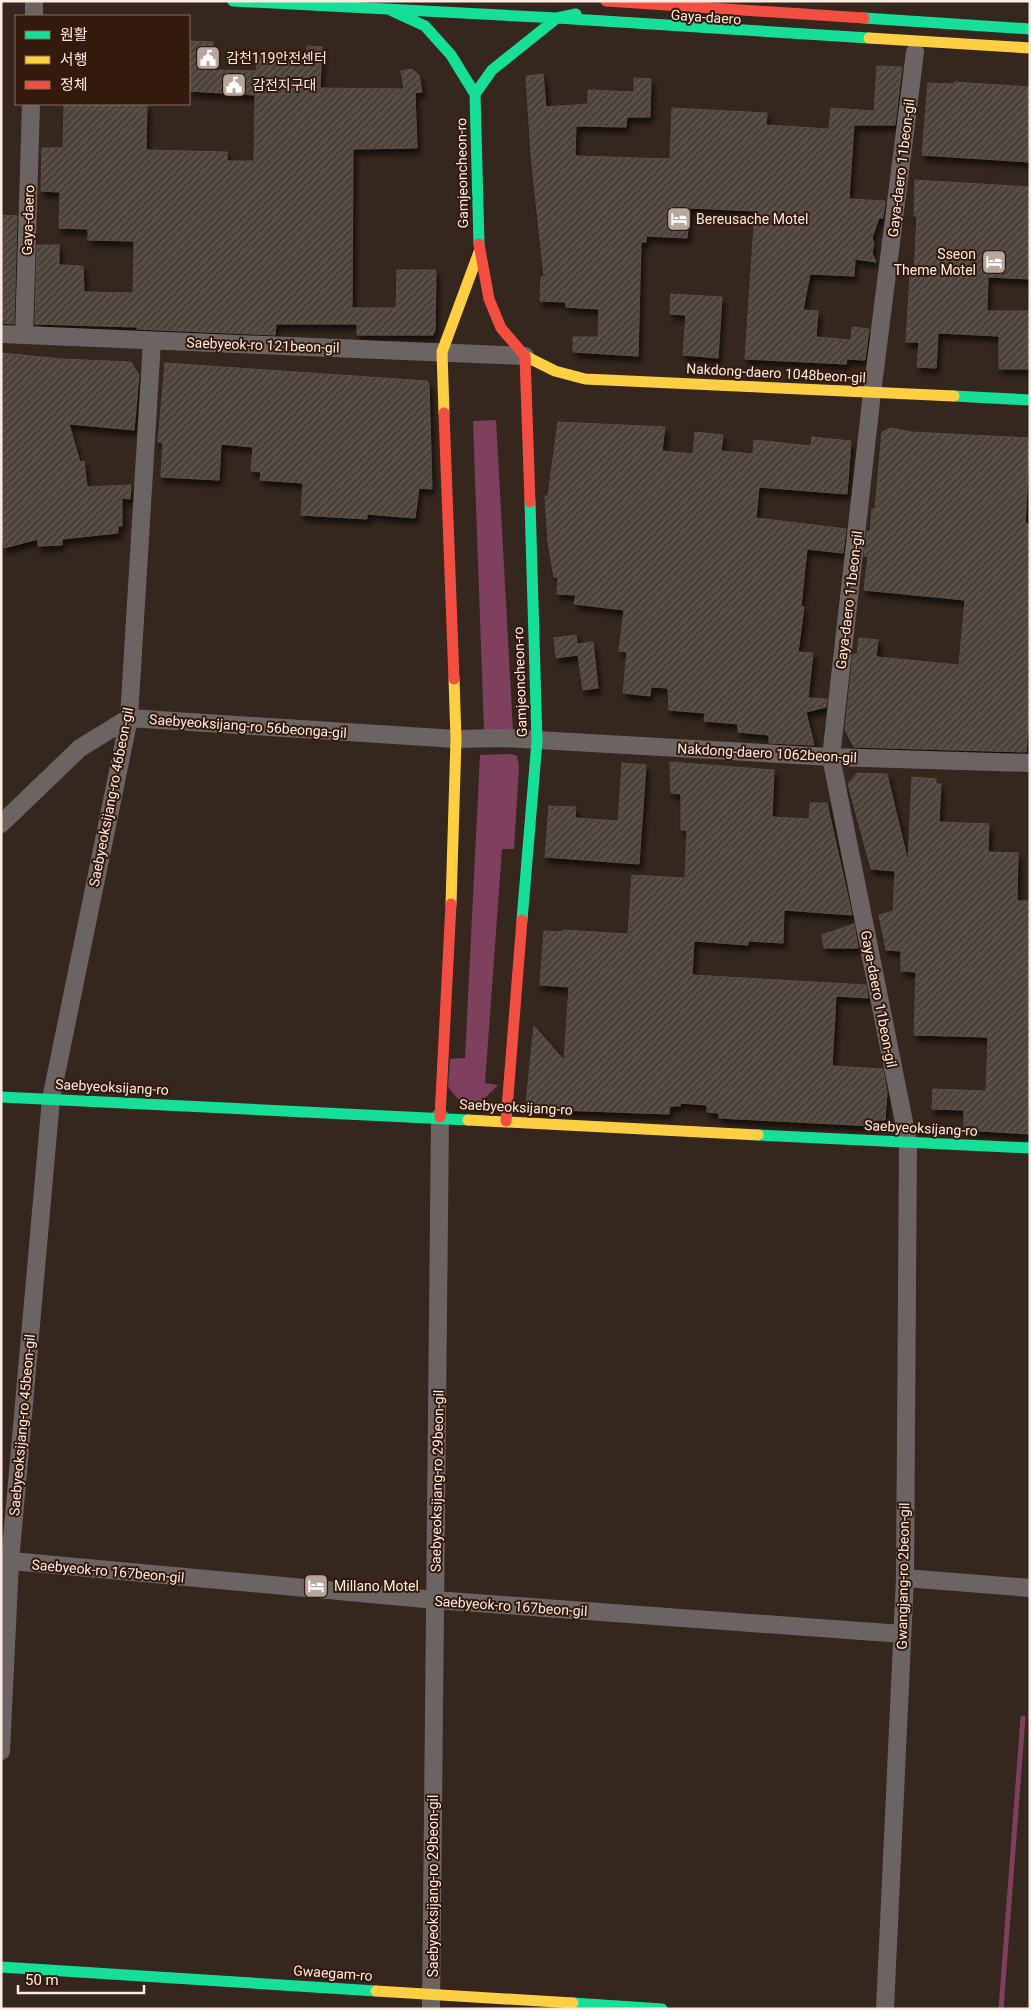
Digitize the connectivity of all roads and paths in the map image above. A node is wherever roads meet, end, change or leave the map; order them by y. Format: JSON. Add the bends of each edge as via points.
{"nodes":[{"id":1,"x":34,"y":1,"type":"edge"},
{"id":2,"x":233,"y":1,"type":"edge"},
{"id":3,"x":606,"y":1,"type":"edge"},
{"id":4,"x":388,"y":9,"type":"junction"},
{"id":5,"x":34,"y":15,"type":"edge"},
{"id":6,"x":557,"y":18,"type":"junction"},
{"id":7,"x":1030,"y":28,"type":"edge"},
{"id":8,"x":1030,"y":38,"type":"edge"},
{"id":9,"x":1030,"y":48,"type":"edge"},
{"id":10,"x":915,"y":52,"type":"junction"},
{"id":11,"x":1011,"y":59,"type":"dead end"},
{"id":12,"x":475,"y":94,"type":"junction"},
{"id":13,"x":31,"y":105,"type":"edge"},
{"id":14,"x":479,"y":252,"type":"junction"},
{"id":15,"x":1,"y":334,"type":"edge"},
{"id":16,"x":24,"y":335,"type":"junction"},
{"id":17,"x":152,"y":341,"type":"junction"},
{"id":18,"x":442,"y":352,"type":"junction"},
{"id":19,"x":524,"y":356,"type":"junction"},
{"id":20,"x":872,"y":392,"type":"junction"},
{"id":21,"x":1030,"y":400,"type":"edge"},
{"id":22,"x":129,"y":718,"type":"junction"},
{"id":23,"x":504,"y":738,"type":"joint"},
{"id":24,"x":456,"y":739,"type":"junction"},
{"id":25,"x":537,"y":741,"type":"junction"},
{"id":26,"x":830,"y":757,"type":"junction"},
{"id":27,"x":1030,"y":763,"type":"edge"},
{"id":28,"x":1,"y":824,"type":"edge"},
{"id":29,"x":1,"y":1096,"type":"edge"},
{"id":30,"x":51,"y":1099,"type":"junction"},
{"id":31,"x":440,"y":1117,"type":"junction"},
{"id":32,"x":506,"y":1121,"type":"junction"},
{"id":33,"x":908,"y":1142,"type":"junction"},
{"id":34,"x":1030,"y":1148,"type":"edge"},
{"id":35,"x":6,"y":1561,"type":"edge"},
{"id":36,"x":905,"y":1578,"type":"junction"},
{"id":37,"x":1030,"y":1588,"type":"edge"},
{"id":38,"x":436,"y":1600,"type":"junction"},
{"id":39,"x":902,"y":1634,"type":"junction"},
{"id":40,"x":1,"y":1751,"type":"edge"},
{"id":41,"x":1,"y":1967,"type":"edge"},
{"id":42,"x":432,"y":2002,"type":"edge"},
{"id":43,"x":662,"y":2009,"type":"edge"},
{"id":44,"x":885,"y":2009,"type":"edge"}],
"edges":[{"from":1,"to":5,"type":"street"},
{"from":2,"to":4,"type":"main road","name":"Gaya-daero"},
{"from":3,"to":7,"type":"main road"},
{"from":4,"to":6,"type":"main road","name":"Gaya-daero"},
{"from":4,"to":12,"type":"main road","via":[[425,26],[451,55]]},
{"from":6,"to":8,"type":"main road","name":"Gaya-daero","via":[[599,10]]},
{"from":6,"to":9,"type":"main road"},
{"from":6,"to":10,"type":"main road","via":[[598,32]]},
{"from":6,"to":12,"type":"main road","via":[[492,70]]},
{"from":10,"to":11,"type":"main road"},
{"from":10,"to":20,"type":"street","name":"Gaya-daero 11beon-gil"},
{"from":12,"to":14,"type":"main road","name":"Gamjeoncheon-ro"},
{"from":13,"to":16,"type":"street","name":"Gaya-daero"},
{"from":14,"to":18,"type":"main road","name":"Gamjeoncheon-ro"},
{"from":14,"to":19,"type":"main road","name":"Gamjeoncheon-ro","via":[[489,299],[501,328]]},
{"from":15,"to":16,"type":"street","name":"Saebyeok-ro 121beon-gil"},
{"from":16,"to":17,"type":"street","name":"Saebyeok-ro 121beon-gil"},
{"from":17,"to":18,"type":"street","name":"Saebyeok-ro 121beon-gil"},
{"from":17,"to":22,"type":"street","name":"Saebyeoksijang-ro 46beon-gil"},
{"from":18,"to":19,"type":"street","name":"Saebyeok-ro 121beon-gil"},
{"from":18,"to":24,"type":"main road","name":"Gamjeoncheon-ro"},
{"from":19,"to":20,"type":"main road","name":"Nakdong-daero 1048beon-gil","via":[[555,371],[585,380]]},
{"from":19,"to":25,"type":"main road","name":"Gamjeoncheon-ro"},
{"from":20,"to":21,"type":"main road","name":"Nakdong-daero 1048beon-gil"},
{"from":20,"to":26,"type":"street","name":"Gaya-daero 11beon-gil"},
{"from":22,"to":24,"type":"street","name":"Saebyeoksijang-ro 56beonga-gil"},
{"from":22,"to":28,"type":"street","via":[[80,748]]},
{"from":22,"to":30,"type":"street","name":"Saebyeoksijang-ro 46beon-gil"},
{"from":23,"to":24,"type":"street","name":"Saebyeoksijang-ro 56beonga-gil"},
{"from":23,"to":25,"type":"street","name":"Nakdong-daero 1062beon-gil"},
{"from":24,"to":31,"type":"main road","name":"Gamjeoncheon-ro","via":[[454,852]]},
{"from":25,"to":26,"type":"street","name":"Nakdong-daero 1062beon-gil"},
{"from":25,"to":32,"type":"main road","name":"Gamjeoncheon-ro"},
{"from":26,"to":27,"type":"street","name":"Nakdong-daero 1062beon-gil"},
{"from":26,"to":33,"type":"street","name":"Gaya-daero 11beon-gil"},
{"from":29,"to":30,"type":"main road","name":"Saebyeoksijang-ro"},
{"from":30,"to":31,"type":"main road","name":"Saebyeoksijang-ro"},
{"from":30,"to":35,"type":"street","name":"Saebyeoksijang-ro 45beon-gil"},
{"from":31,"to":32,"type":"main road","name":"Saebyeoksijang-ro"},
{"from":31,"to":38,"type":"street","name":"Saebyeoksijang-ro 29beon-gil"},
{"from":32,"to":33,"type":"main road","name":"Saebyeoksijang-ro"},
{"from":33,"to":34,"type":"main road","name":"Saebyeoksijang-ro"},
{"from":33,"to":36,"type":"street","name":"Gwangjang-ro 2beon-gil"},
{"from":35,"to":38,"type":"street","name":"Saebyeok-ro 167beon-gil"},
{"from":35,"to":40,"type":"street","name":"Saebyeoksijang-ro 45beon-gil"},
{"from":36,"to":37,"type":"street"},
{"from":36,"to":39,"type":"street","name":"Gwangjang-ro 2beon-gil"},
{"from":38,"to":39,"type":"street","name":"Saebyeok-ro 167beon-gil"},
{"from":38,"to":42,"type":"street","name":"Saebyeoksijang-ro 29beon-gil"},
{"from":39,"to":44,"type":"street","name":"Gwangjang-ro 2beon-gil"},
{"from":41,"to":42,"type":"main road","name":"Gwaegam-ro"},
{"from":42,"to":43,"type":"main road","name":"Gwaegam-ro"}]}
